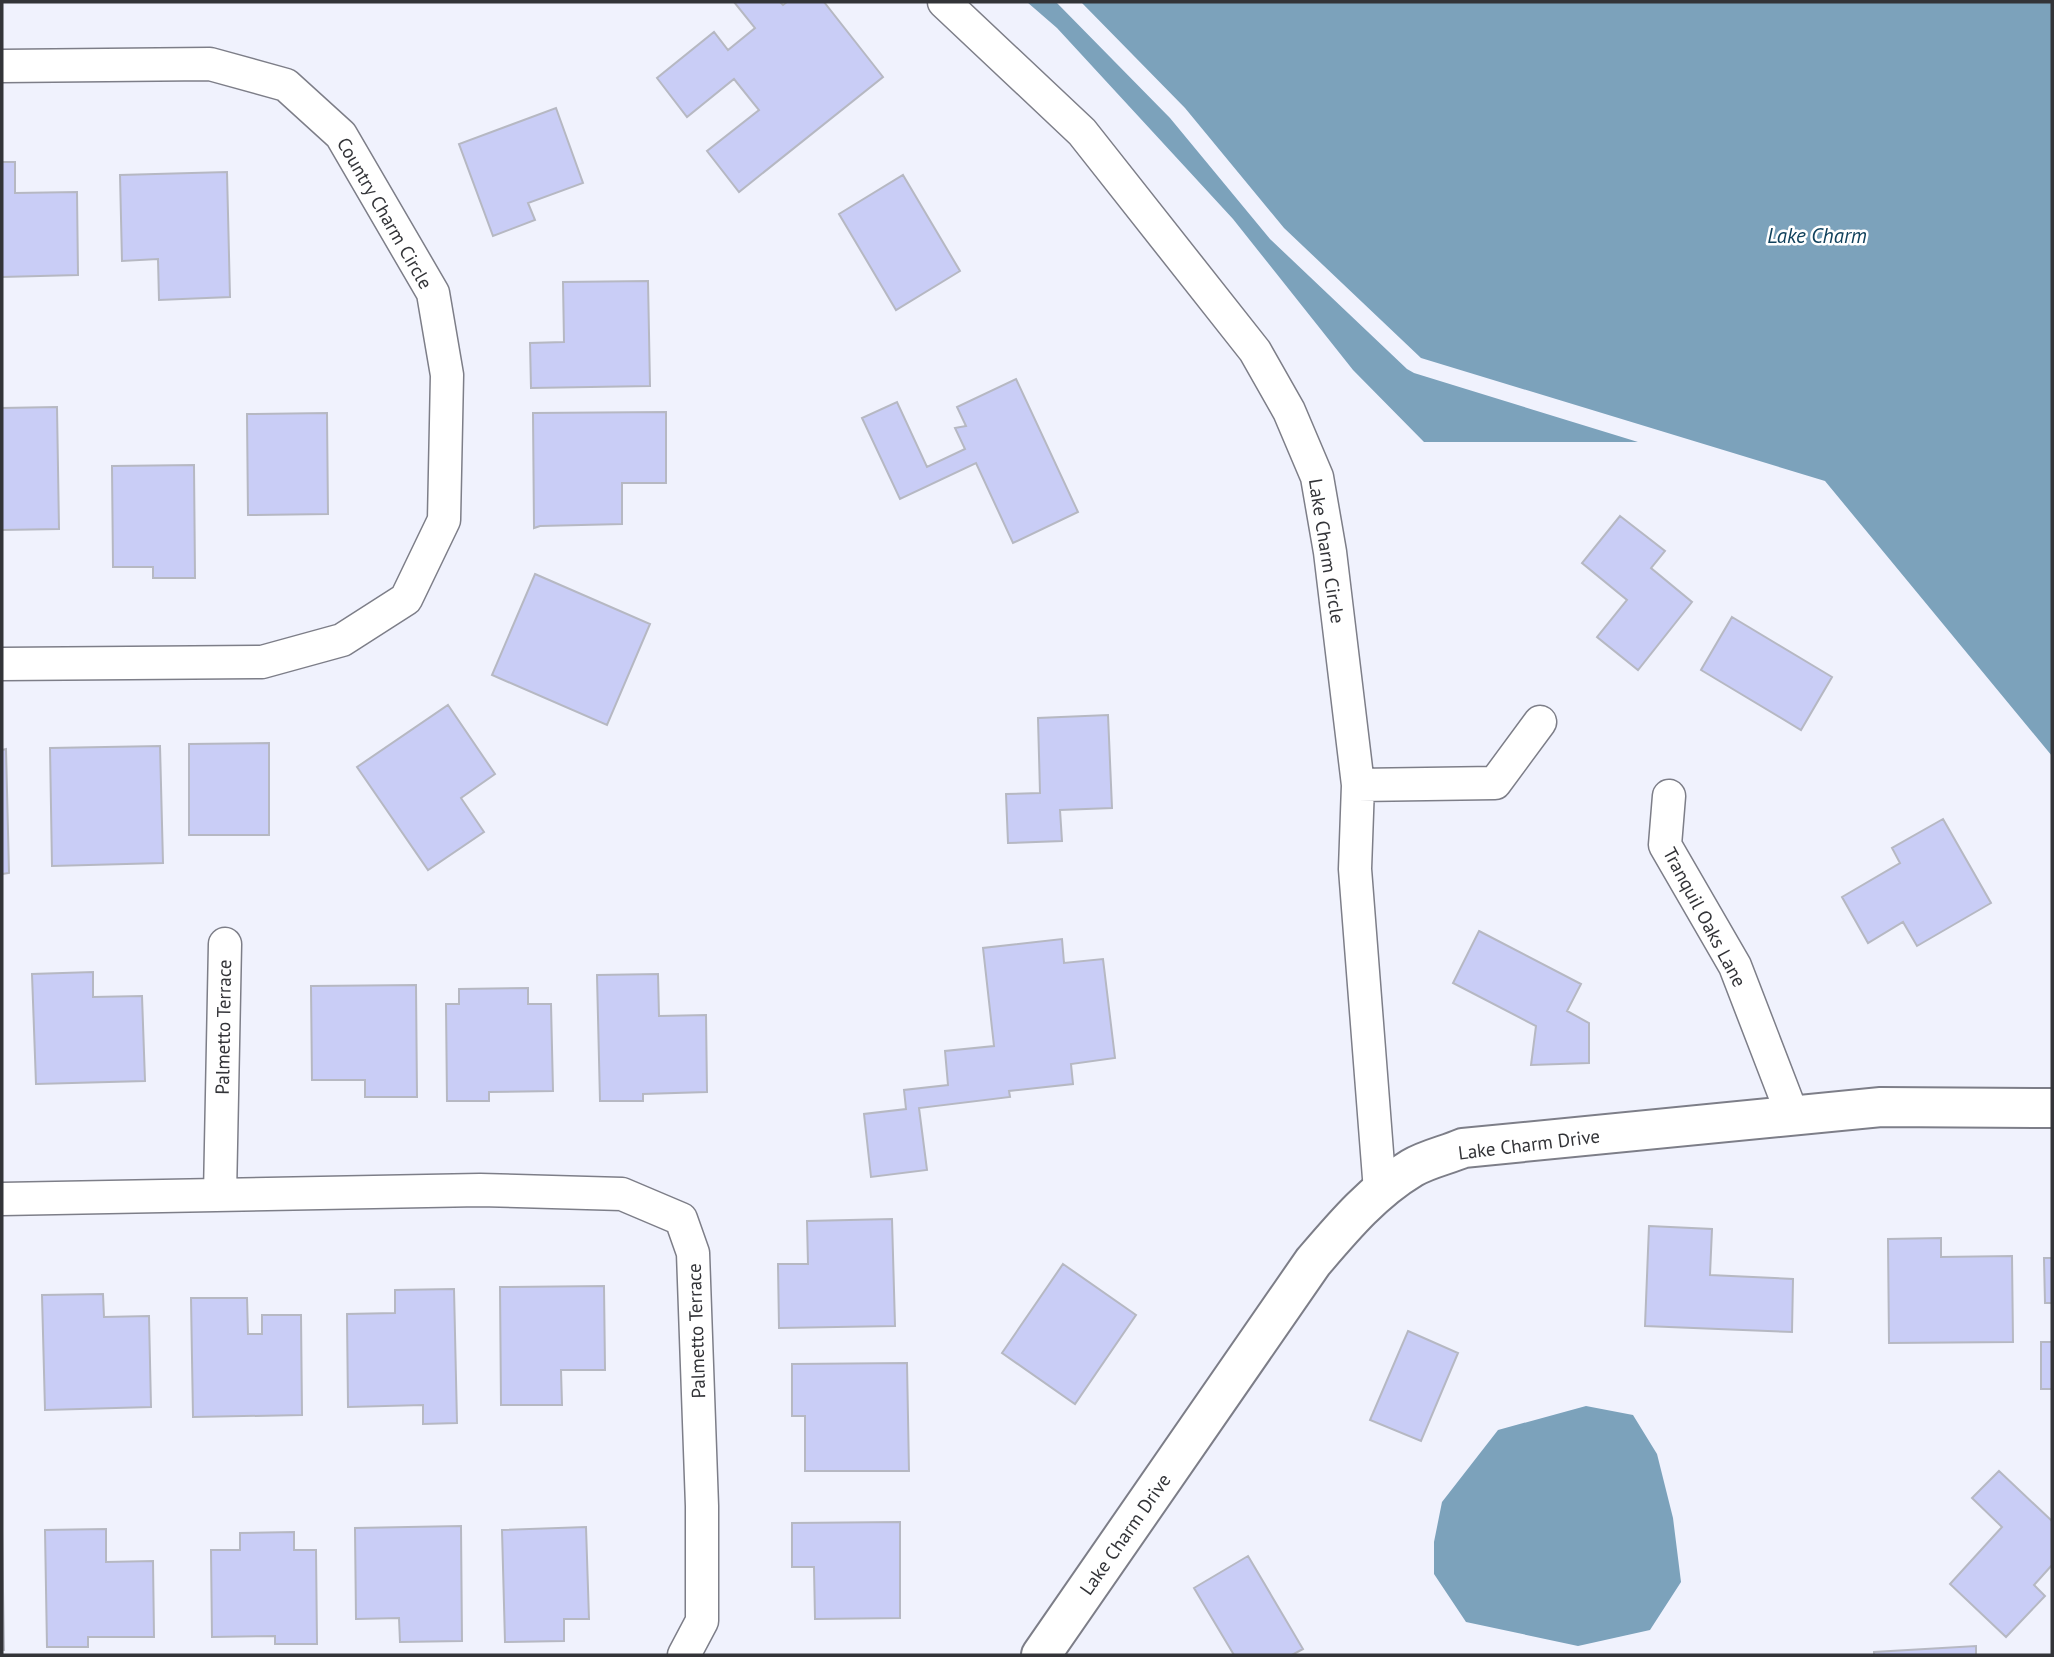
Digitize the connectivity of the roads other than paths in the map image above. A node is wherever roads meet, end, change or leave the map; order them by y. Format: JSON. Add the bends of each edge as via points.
{"nodes":[{"id":1,"x":944,"y":2,"type":"edge"},
{"id":2,"x":2,"y":66,"type":"edge"},
{"id":3,"x":2,"y":664,"type":"edge"},
{"id":4,"x":1540,"y":722,"type":"dead end"},
{"id":5,"x":1358,"y":785,"type":"junction"},
{"id":6,"x":1669,"y":796,"type":"dead end"},
{"id":7,"x":225,"y":944,"type":"dead end"},
{"id":8,"x":2052,"y":1108,"type":"edge"},
{"id":9,"x":1791,"y":1114,"type":"junction"},
{"id":10,"x":1380,"y":1191,"type":"junction"},
{"id":11,"x":220,"y":1195,"type":"junction"},
{"id":12,"x":2,"y":1199,"type":"edge"},
{"id":13,"x":684,"y":1655,"type":"edge"},
{"id":14,"x":1041,"y":1655,"type":"edge"}],
"edges":[{"from":1,"to":5,"type":"street","name":"Lake Charm Circle","via":[[1082,132],[1255,351],[1289,411],[1317,477]]},
{"from":2,"to":3,"type":"street","name":"Country Charm Circle","via":[[210,64],[286,85],[341,135],[433,293],[447,375],[444,520],[406,599],[342,640],[262,662]]},
{"from":4,"to":5,"type":"street","via":[[1495,783]]},
{"from":5,"to":10,"type":"street","name":"Lake Charm Circle","via":[[1355,869]]},
{"from":6,"to":9,"type":"street","name":"Tranquil Oaks Lane","via":[[1665,845],[1735,966]]},
{"from":7,"to":11,"type":"street","name":"Palmetto Terrace"},
{"from":8,"to":9,"type":"street","name":"Lake Charm Drive","via":[[1881,1107]]},
{"from":9,"to":10,"type":"street","name":"Lake Charm Drive","via":[[1463,1148],[1414,1167]]},
{"from":10,"to":14,"type":"street","name":"Lake Charm Drive","via":[[1313,1262]]},
{"from":11,"to":12,"type":"street","name":"Palmetto Terrace"},
{"from":11,"to":13,"type":"street","name":"Palmetto Terrace","via":[[480,1190],[622,1195],[681,1219],[693,1253],[702,1506],[702,1621]]}]}
